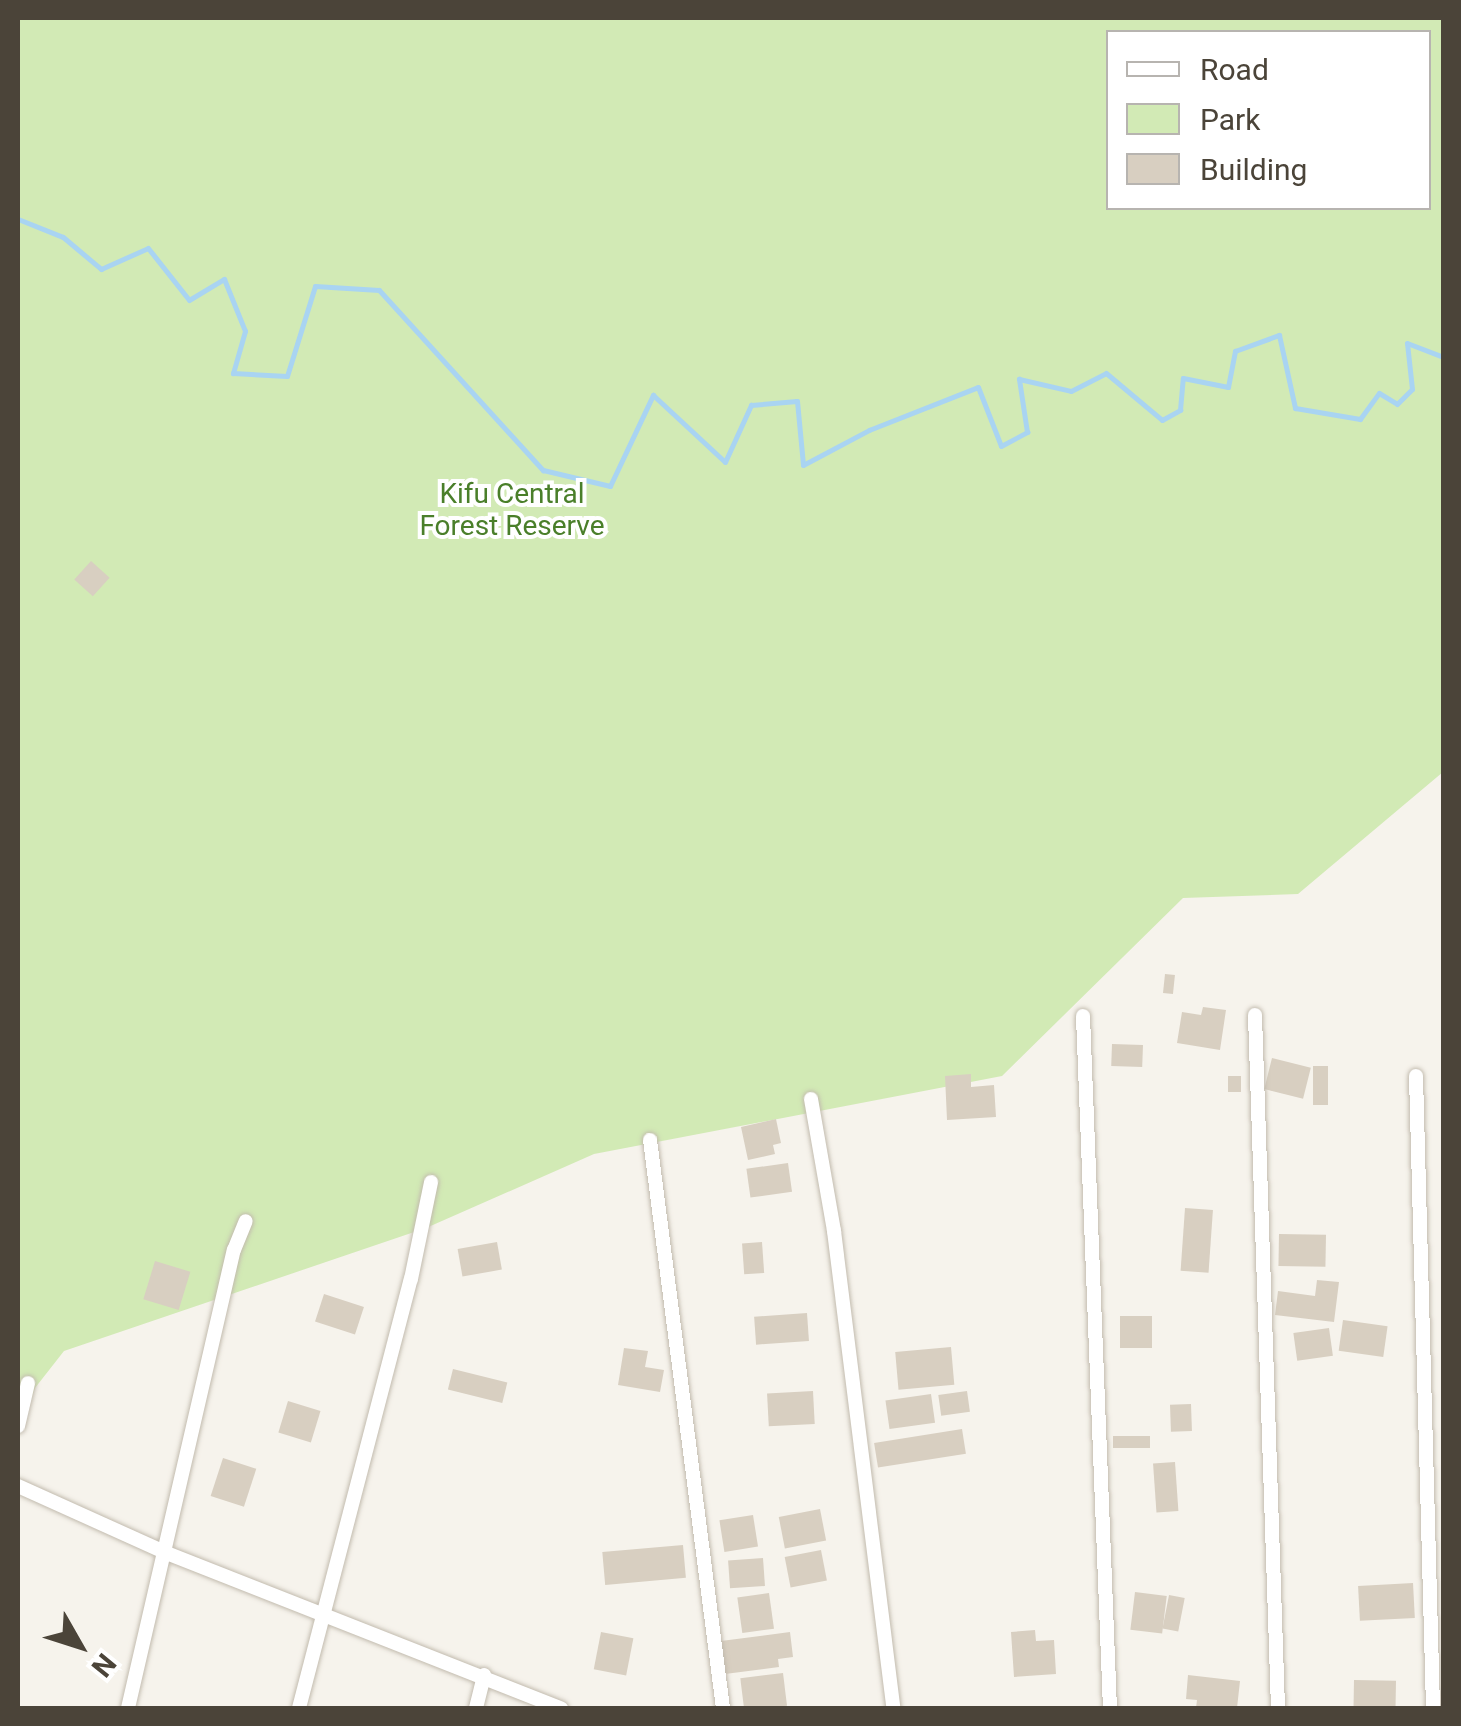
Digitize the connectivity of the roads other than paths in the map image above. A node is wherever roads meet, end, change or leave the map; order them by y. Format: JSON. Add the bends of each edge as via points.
{"nodes":[{"id":1,"x":1255,"y":1015,"type":"dead end"},
{"id":2,"x":1083,"y":1016,"type":"dead end"},
{"id":3,"x":1416,"y":1076,"type":"dead end"},
{"id":4,"x":811,"y":1099,"type":"dead end"},
{"id":5,"x":650,"y":1140,"type":"dead end"},
{"id":6,"x":431,"y":1182,"type":"dead end"},
{"id":7,"x":246,"y":1221,"type":"dead end"},
{"id":8,"x":28,"y":1383,"type":"dead end"},
{"id":9,"x":18,"y":1426,"type":"edge"},
{"id":10,"x":18,"y":1486,"type":"edge"},
{"id":11,"x":164,"y":1552,"type":"junction"},
{"id":12,"x":324,"y":1615,"type":"junction"},
{"id":13,"x":484,"y":1676,"type":"junction"},
{"id":14,"x":128,"y":1708,"type":"edge"},
{"id":15,"x":298,"y":1708,"type":"edge"},
{"id":16,"x":476,"y":1708,"type":"edge"},
{"id":17,"x":561,"y":1708,"type":"edge"},
{"id":18,"x":722,"y":1708,"type":"edge"},
{"id":19,"x":893,"y":1708,"type":"edge"},
{"id":20,"x":1110,"y":1708,"type":"edge"},
{"id":21,"x":1278,"y":1708,"type":"edge"},
{"id":22,"x":1434,"y":1708,"type":"edge"}],
"edges":[{"from":1,"to":21,"type":"street"},
{"from":2,"to":20,"type":"street"},
{"from":3,"to":22,"type":"street"},
{"from":4,"to":19,"type":"street","via":[[834,1231]]},
{"from":5,"to":18,"type":"street"},
{"from":6,"to":12,"type":"street"},
{"from":7,"to":11,"type":"street"},
{"from":8,"to":9,"type":"street"},
{"from":10,"to":11,"type":"street"},
{"from":11,"to":12,"type":"street"},
{"from":11,"to":14,"type":"street"},
{"from":12,"to":13,"type":"street"},
{"from":12,"to":15,"type":"street"},
{"from":13,"to":16,"type":"street"},
{"from":13,"to":17,"type":"street"}]}
